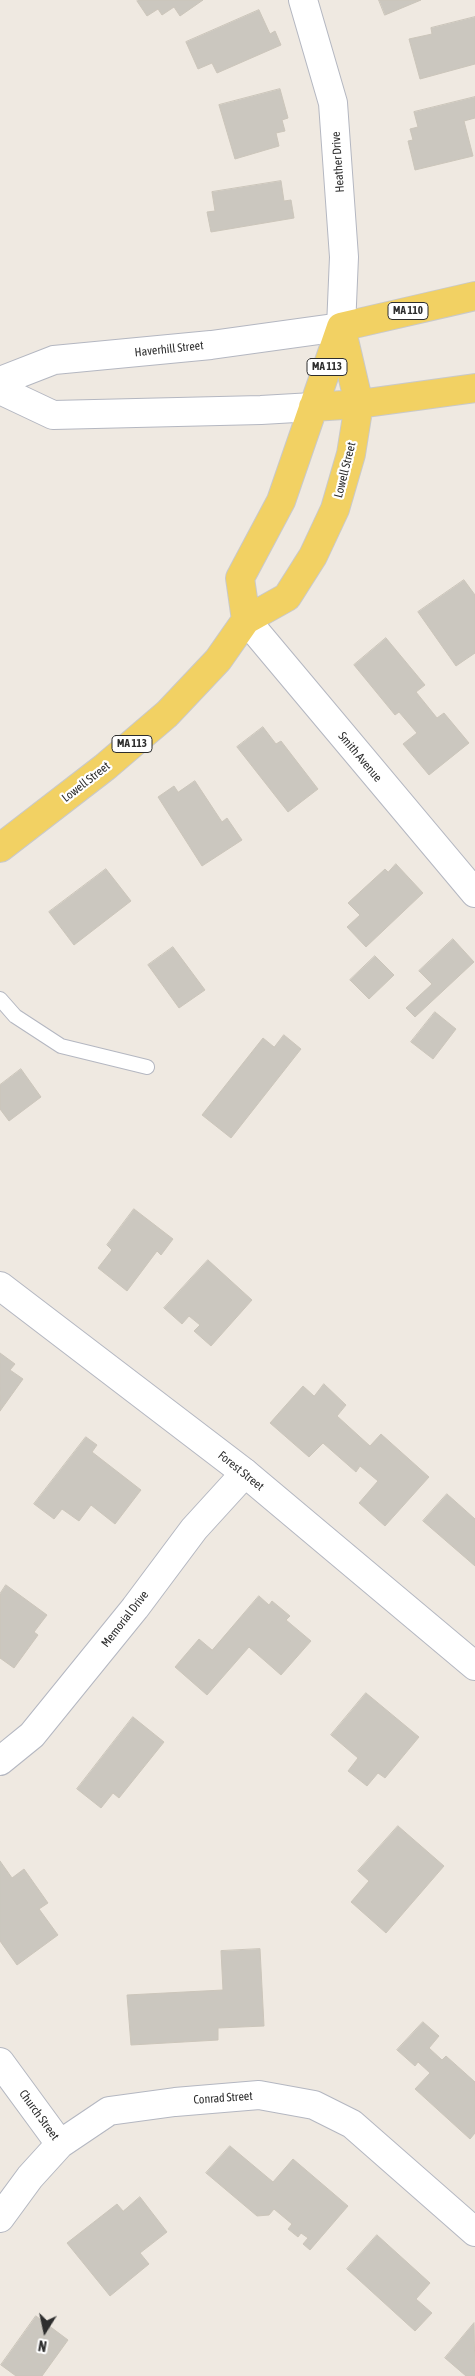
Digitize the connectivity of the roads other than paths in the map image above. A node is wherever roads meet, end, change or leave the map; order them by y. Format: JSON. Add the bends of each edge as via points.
{"nodes":[{"id":1,"x":303,"y":0,"type":"edge"},
{"id":2,"x":475,"y":296,"type":"edge"},
{"id":3,"x":341,"y":328,"type":"junction"},
{"id":4,"x":0,"y":381,"type":"edge"},
{"id":5,"x":475,"y":388,"type":"edge"},
{"id":6,"x":0,"y":390,"type":"edge"},
{"id":7,"x":359,"y":404,"type":"junction"},
{"id":8,"x":313,"y":407,"type":"junction"},
{"id":9,"x":246,"y":620,"type":"junction"},
{"id":10,"x":0,"y":848,"type":"edge"},
{"id":11,"x":475,"y":893,"type":"edge"},
{"id":12,"x":0,"y":999,"type":"edge"},
{"id":13,"x":147,"y":1067,"type":"dead end"},
{"id":14,"x":0,"y":1286,"type":"edge"},
{"id":15,"x":245,"y":1473,"type":"junction"},
{"id":16,"x":475,"y":1666,"type":"edge"},
{"id":17,"x":0,"y":1761,"type":"edge"},
{"id":18,"x":0,"y":2062,"type":"edge"},
{"id":19,"x":60,"y":2144,"type":"junction"},
{"id":20,"x":0,"y":2218,"type":"edge"},
{"id":21,"x":475,"y":2232,"type":"edge"}],
"edges":[{"from":1,"to":3,"type":"street","name":"Heather Drive","via":[[333,103],[344,257]]},
{"from":2,"to":3,"type":"main road","number":"MA 110"},
{"from":3,"to":4,"type":"street","name":"Haverhill Street","number":"MA 110","via":[[54,360]]},
{"from":3,"to":7,"type":"main road","name":"Lowell Street","number":"MA 113"},
{"from":3,"to":8,"type":"main road","number":"MA 113"},
{"from":5,"to":7,"type":"main road"},
{"from":6,"to":8,"type":"street","via":[[53,415]]},
{"from":7,"to":8,"type":"main road"},
{"from":7,"to":9,"type":"main road","name":"Lowell Street","number":"MA 113","via":[[351,454],[335,509],[313,556],[287,597]]},
{"from":8,"to":9,"type":"main road","number":"MA 113","via":[[281,501],[240,578]]},
{"from":9,"to":10,"type":"main road","name":"Lowell Street","number":"MA 113","via":[[218,660],[167,714],[105,767]]},
{"from":9,"to":11,"type":"street","name":"Smith Avenue"},
{"from":12,"to":13,"type":"lane","via":[[15,1016],[61,1046]]},
{"from":14,"to":15,"type":"street","name":"Forest Street"},
{"from":15,"to":16,"type":"street","name":"Forest Street"},
{"from":15,"to":17,"type":"street","name":"Memorial Drive","via":[[194,1529],[32,1735]]},
{"from":18,"to":19,"type":"street","name":"Church Street"},
{"from":19,"to":20,"type":"street","name":"Conrad Street","via":[[30,2177]]},
{"from":19,"to":21,"type":"street","name":"Conrad Street","via":[[109,2111],[259,2095],[314,2105],[352,2124]]}]}
